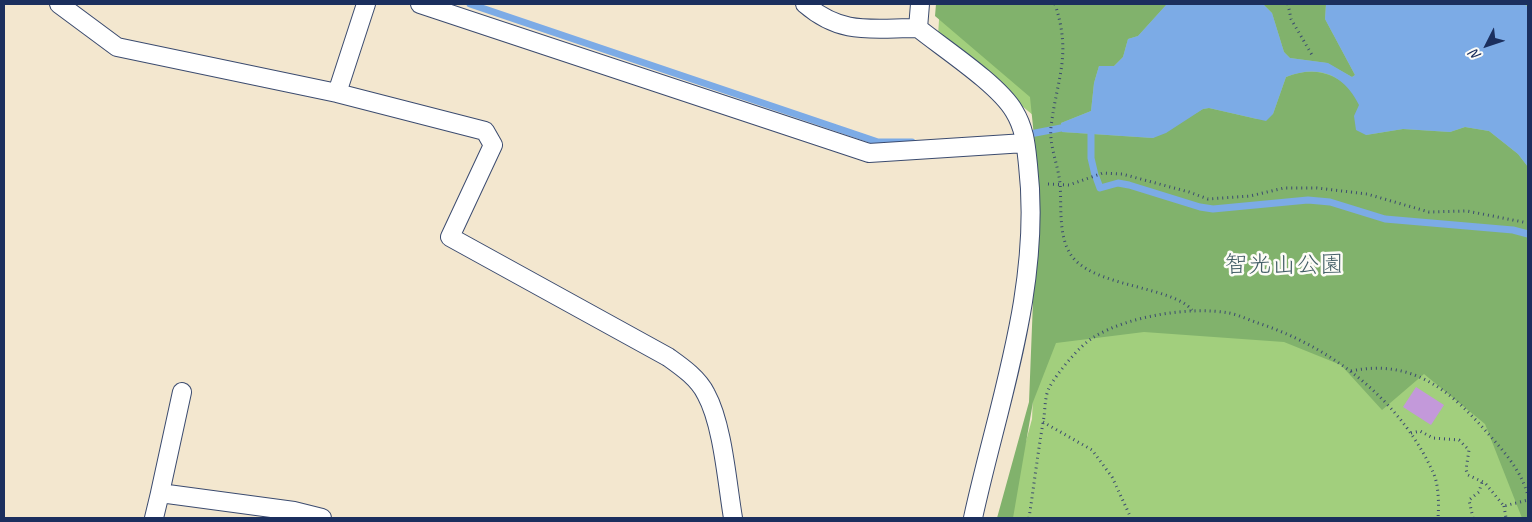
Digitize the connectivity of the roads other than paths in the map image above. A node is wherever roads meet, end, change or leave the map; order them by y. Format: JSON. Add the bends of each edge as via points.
{"nodes":[{"id":1,"x":59,"y":4,"type":"edge"},
{"id":2,"x":366,"y":4,"type":"edge"},
{"id":3,"x":420,"y":4,"type":"edge"},
{"id":4,"x":805,"y":4,"type":"edge"},
{"id":5,"x":920,"y":4,"type":"edge"},
{"id":6,"x":918,"y":28,"type":"junction"},
{"id":7,"x":337,"y":93,"type":"junction"},
{"id":8,"x":1025,"y":136,"type":"junction"},
{"id":9,"x":182,"y":392,"type":"dead end"},
{"id":10,"x":160,"y":493,"type":"junction"},
{"id":11,"x":154,"y":518,"type":"edge"},
{"id":12,"x":322,"y":518,"type":"edge"},
{"id":13,"x":733,"y":518,"type":"edge"},
{"id":14,"x":973,"y":518,"type":"edge"}],
"edges":[{"from":1,"to":7,"type":"street","via":[[118,47]]},
{"from":2,"to":7,"type":"street"},
{"from":3,"to":8,"type":"street","via":[[869,153]]},
{"from":4,"to":6,"type":"street","via":[[821,18],[847,28]]},
{"from":5,"to":6,"type":"street"},
{"from":6,"to":8,"type":"street","via":[[1002,95]]},
{"from":7,"to":13,"type":"street","via":[[485,131],[493,145],[450,237],[668,357],[693,376],[706,394],[717,427]]},
{"from":8,"to":14,"type":"street","via":[[1030,186],[1028,264],[1012,357]]},
{"from":9,"to":10,"type":"street"},
{"from":10,"to":11,"type":"street"},
{"from":10,"to":12,"type":"street","via":[[294,511]]}]}
